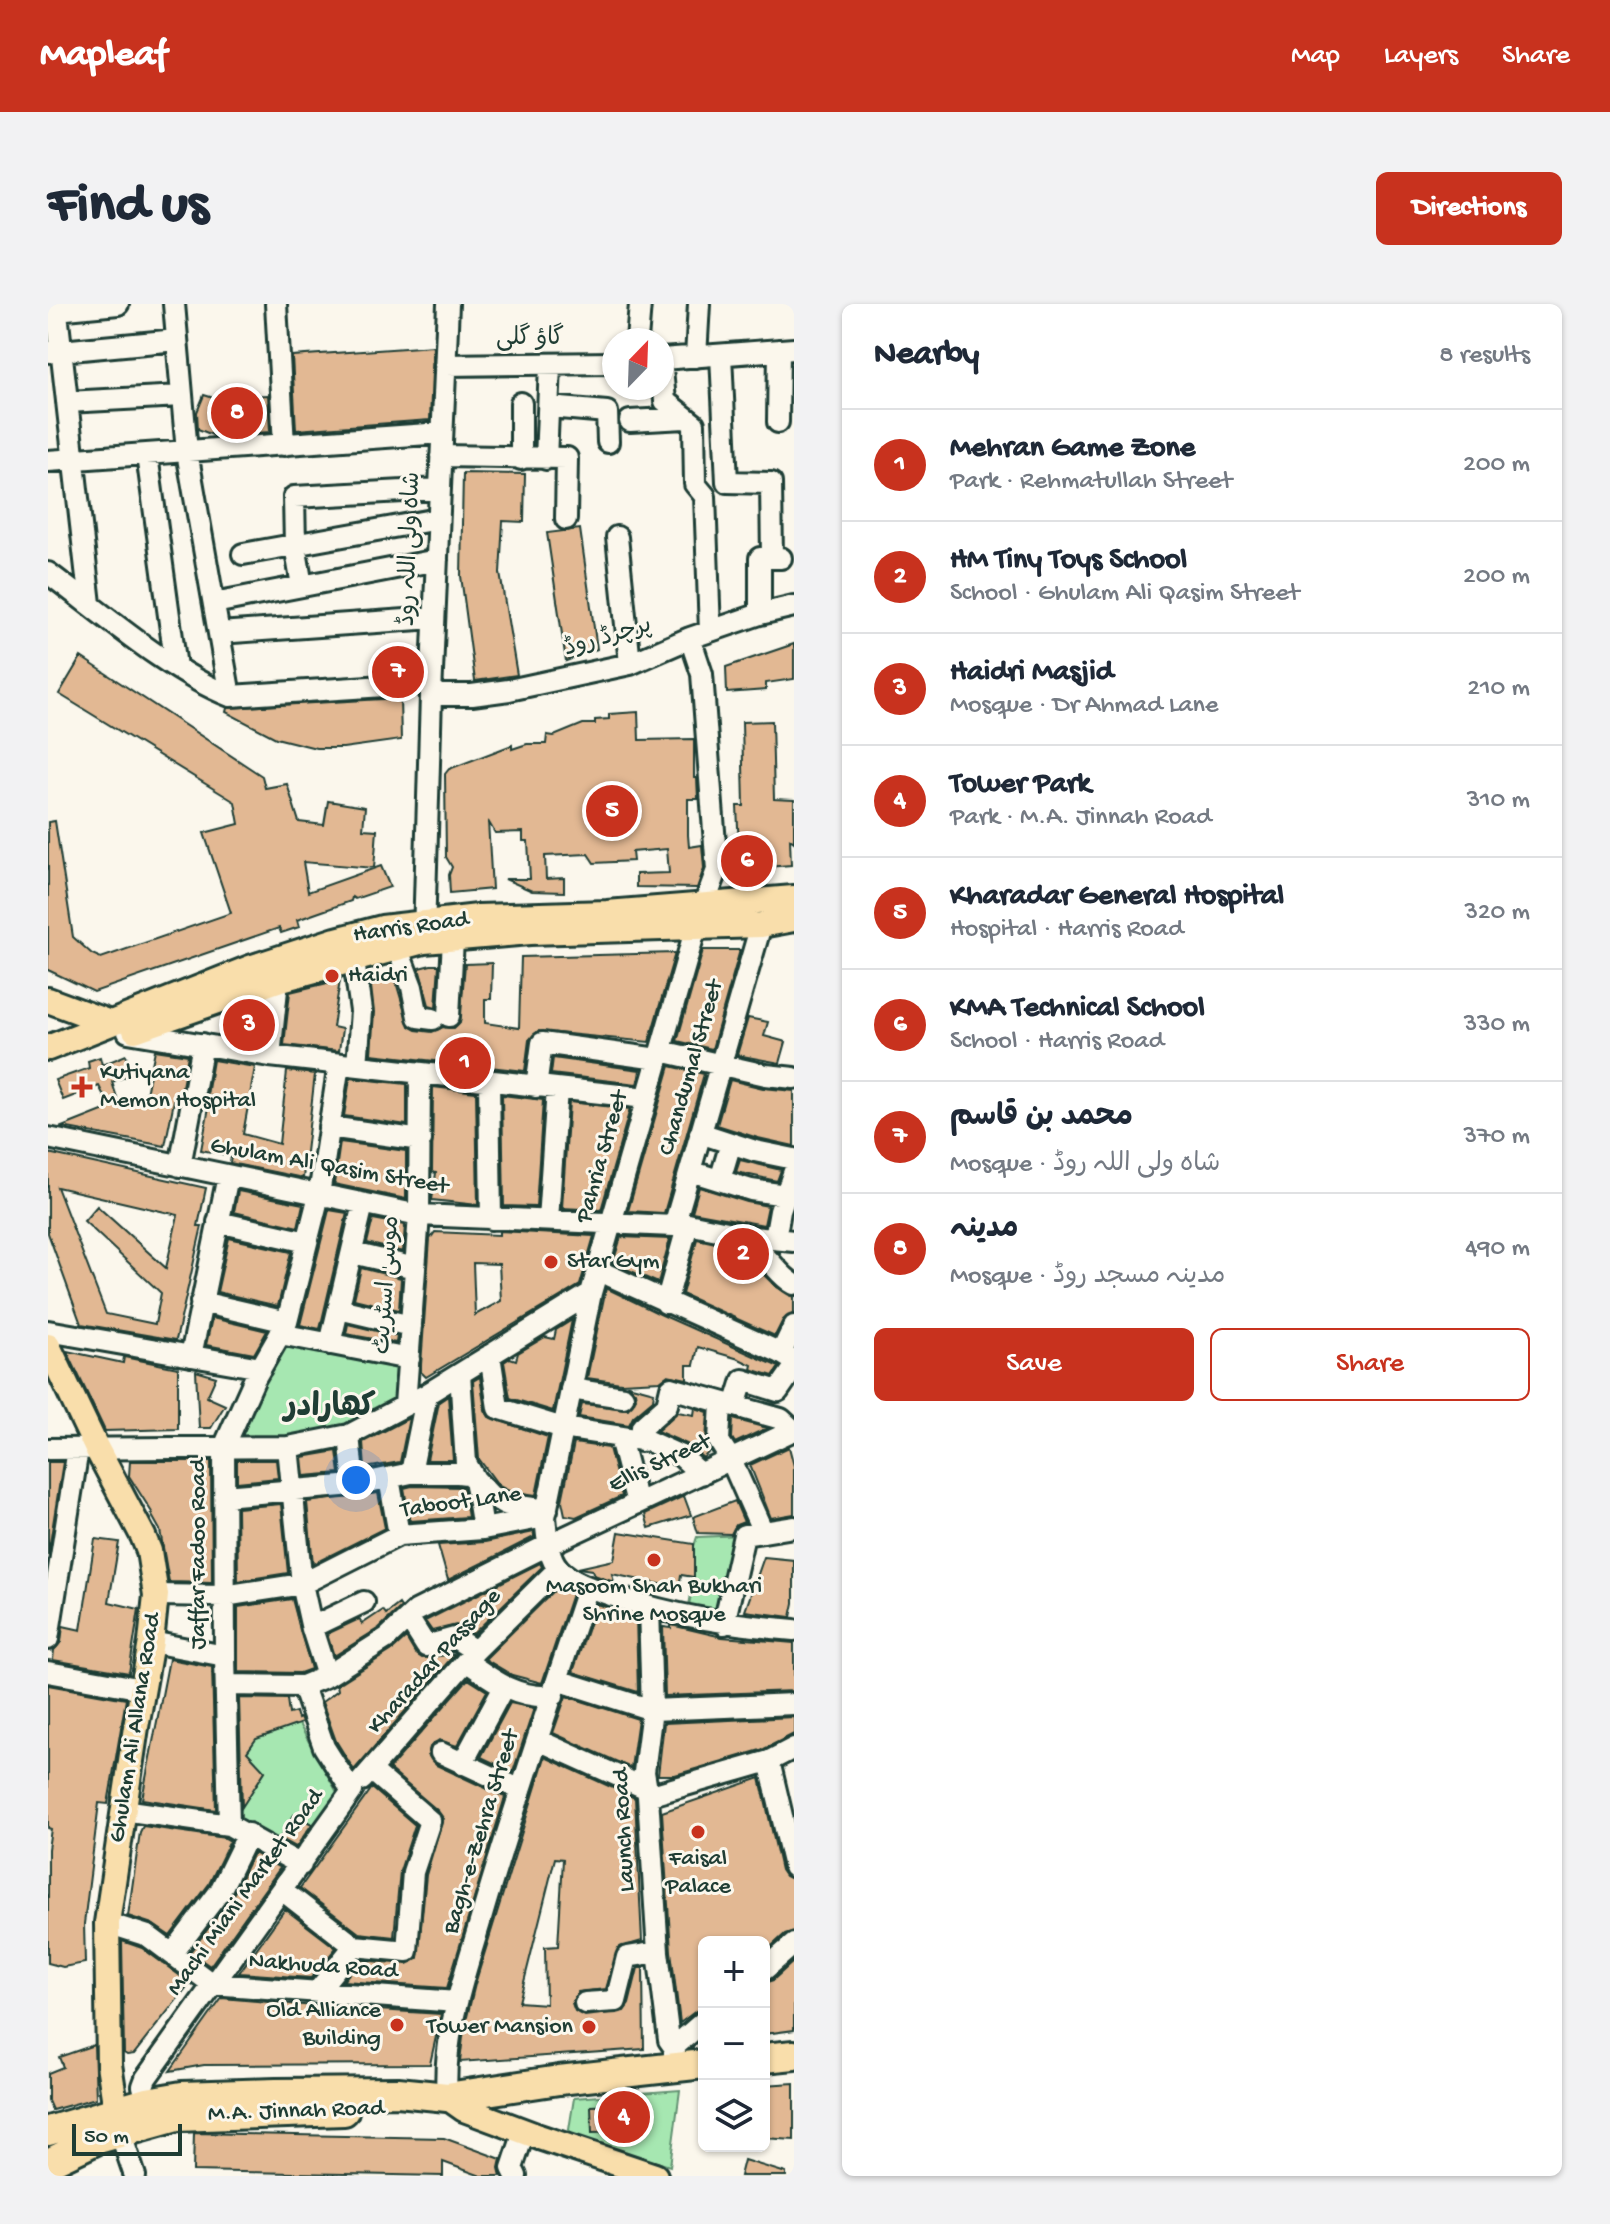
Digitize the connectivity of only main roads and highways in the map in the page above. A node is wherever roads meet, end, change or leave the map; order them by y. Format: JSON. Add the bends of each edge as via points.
{"nodes":[{"id":1,"x":794,"y":898,"type":"edge"},
{"id":2,"x":700,"y":917,"type":"junction"},
{"id":3,"x":794,"y":919,"type":"edge"},
{"id":4,"x":424,"y":931,"type":"junction"},
{"id":5,"x":48,"y":1000,"type":"edge"},
{"id":6,"x":119,"y":1028,"type":"junction"},
{"id":7,"x":48,"y":1048,"type":"edge"},
{"id":8,"x":48,"y":1066,"type":"edge"},
{"id":9,"x":48,"y":1346,"type":"edge"},
{"id":10,"x":794,"y":2055,"type":"edge"},
{"id":11,"x":770,"y":2057,"type":"edge"},
{"id":12,"x":698,"y":2063,"type":"edge"},
{"id":13,"x":444,"y":2104,"type":"junction"},
{"id":14,"x":117,"y":2122,"type":"junction"},
{"id":15,"x":49,"y":2126,"type":"edge"},
{"id":16,"x":48,"y":2163,"type":"edge"},
{"id":17,"x":613,"y":2174,"type":"edge"},
{"id":18,"x":655,"y":2176,"type":"edge"}],
"edges":[{"from":1,"to":2,"type":"main road","name":"Harris Road"},
{"from":2,"to":3,"type":"main road","name":"Harris Road","via":[[761,925]]},
{"from":2,"to":4,"type":"main road","name":"Harris Road"},
{"from":2,"to":4,"type":"main road","name":"Harris Road","via":[[453,939]]},
{"from":4,"to":6,"type":"main road","name":"Harris Road","via":[[397,947],[354,961]]},
{"from":4,"to":6,"type":"main road","name":"Harris Road","via":[[382,928],[301,951]]},
{"from":5,"to":6,"type":"main road"},
{"from":6,"to":7,"type":"main road","name":"Harris Road"},
{"from":6,"to":8,"type":"main road","name":"Harris Road"},
{"from":9,"to":14,"type":"main road","name":"Ghulam Ali Allana Road","via":[[87,1448],[143,1536],[156,1595],[107,1923],[109,2064]]},
{"from":10,"to":11,"type":"highway"},
{"from":12,"to":13,"type":"highway","name":"M.A. Jinnah Road","via":[[674,2057]]},
{"from":13,"to":14,"type":"highway","name":"M.A. Jinnah Road"},
{"from":13,"to":14,"type":"highway","name":"M.A. Jinnah Road","via":[[398,2092],[182,2096],[147,2102]]},
{"from":13,"to":17,"type":"main road","via":[[521,2141]]},
{"from":13,"to":18,"type":"main road"},
{"from":14,"to":15,"type":"highway","name":"M.A. Jinnah Road"},
{"from":14,"to":16,"type":"highway","name":"M.A. Jinnah Road","via":[[98,2139]]}]}
